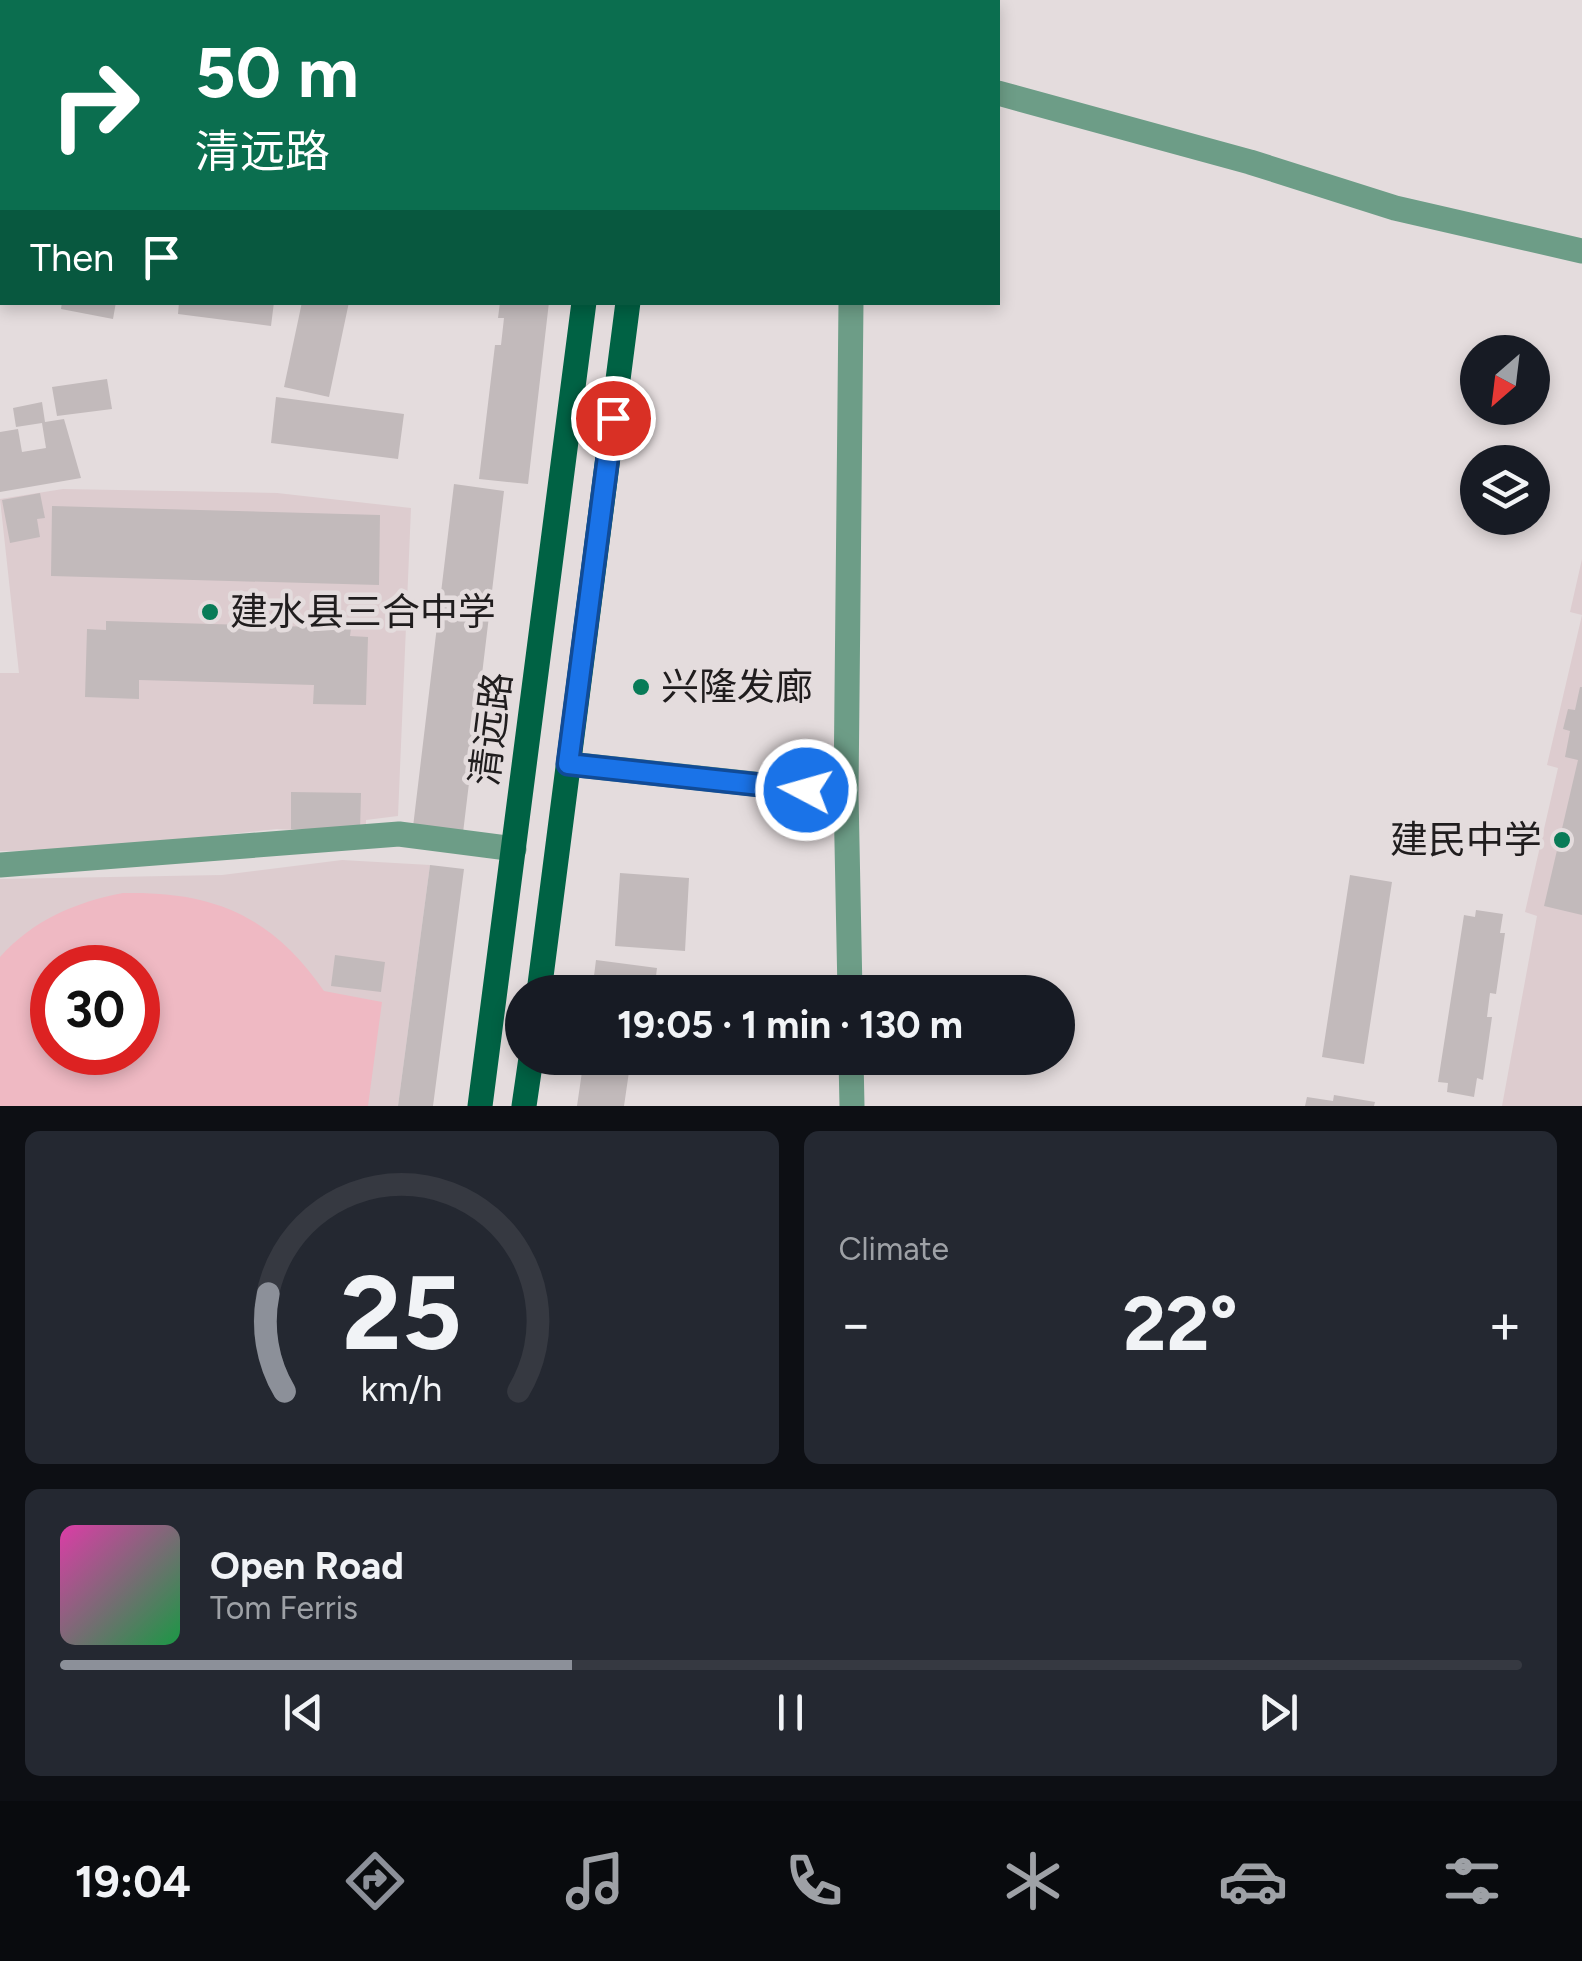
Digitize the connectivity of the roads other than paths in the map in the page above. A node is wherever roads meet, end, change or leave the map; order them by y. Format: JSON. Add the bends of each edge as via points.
{"nodes":[{"id":1,"x":1000,"y":94,"type":"edge"},
{"id":2,"x":1582,"y":251,"type":"edge"},
{"id":3,"x":584,"y":305,"type":"edge"},
{"id":4,"x":628,"y":305,"type":"edge"},
{"id":5,"x":851,"y":305,"type":"edge"},
{"id":6,"x":568,"y":764,"type":"junction"},
{"id":7,"x":846,"y":794,"type":"junction"},
{"id":8,"x":514,"y":849,"type":"junction"},
{"id":9,"x":0,"y":864,"type":"edge"},
{"id":10,"x":541,"y":975,"type":"edge"},
{"id":11,"x":850,"y":975,"type":"edge"},
{"id":12,"x":528,"y":1075,"type":"edge"},
{"id":13,"x":851,"y":1075,"type":"edge"},
{"id":14,"x":480,"y":1106,"type":"edge"},
{"id":15,"x":524,"y":1106,"type":"edge"},
{"id":16,"x":852,"y":1106,"type":"edge"}],
"edges":[{"from":1,"to":2,"type":"street","via":[[1395,208]]},
{"from":3,"to":8,"type":"main road","name":"清远路"},
{"from":4,"to":6,"type":"main road"},
{"from":5,"to":7,"type":"street"},
{"from":6,"to":7,"type":"street"},
{"from":6,"to":10,"type":"main road"},
{"from":7,"to":11,"type":"street"},
{"from":8,"to":9,"type":"street","via":[[400,834]]},
{"from":8,"to":14,"type":"main road","name":"清远路"},
{"from":12,"to":15,"type":"main road"},
{"from":13,"to":16,"type":"street"}]}
